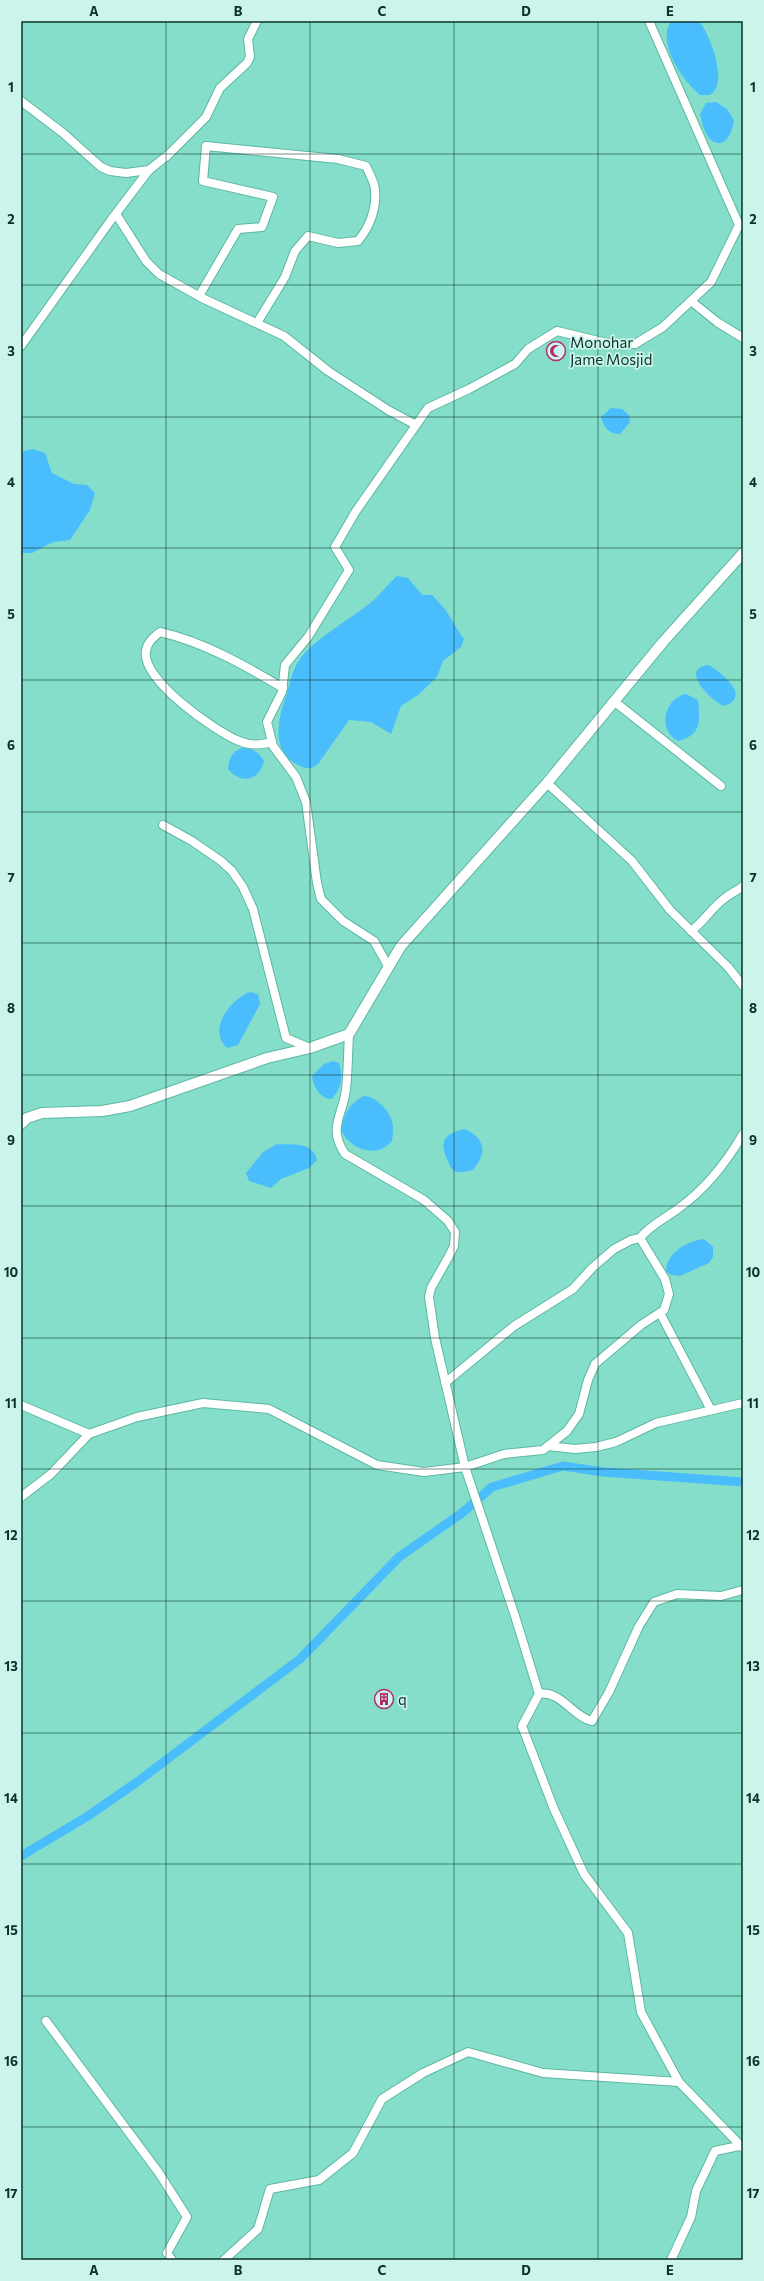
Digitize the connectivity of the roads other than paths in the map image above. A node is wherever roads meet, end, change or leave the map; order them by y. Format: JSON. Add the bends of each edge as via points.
{"nodes":[{"id":1,"x":257,"y":21,"type":"edge"},
{"id":2,"x":649,"y":21,"type":"edge"},
{"id":3,"x":21,"y":101,"type":"edge"},
{"id":4,"x":149,"y":170,"type":"junction"},
{"id":5,"x":116,"y":214,"type":"junction"},
{"id":6,"x":199,"y":296,"type":"junction"},
{"id":7,"x":691,"y":301,"type":"junction"},
{"id":8,"x":257,"y":323,"type":"junction"},
{"id":9,"x":743,"y":338,"type":"edge"},
{"id":10,"x":21,"y":346,"type":"edge"},
{"id":11,"x":416,"y":425,"type":"junction"},
{"id":12,"x":743,"y":553,"type":"edge"},
{"id":13,"x":283,"y":688,"type":"junction"},
{"id":14,"x":615,"y":702,"type":"junction"},
{"id":15,"x":272,"y":742,"type":"junction"},
{"id":16,"x":547,"y":783,"type":"junction"},
{"id":17,"x":721,"y":786,"type":"dead end"},
{"id":18,"x":163,"y":825,"type":"dead end"},
{"id":19,"x":743,"y":886,"type":"edge"},
{"id":20,"x":691,"y":931,"type":"junction"},
{"id":21,"x":388,"y":966,"type":"junction"},
{"id":22,"x":743,"y":986,"type":"edge"},
{"id":23,"x":349,"y":1034,"type":"junction"},
{"id":24,"x":310,"y":1048,"type":"junction"},
{"id":25,"x":21,"y":1124,"type":"edge"},
{"id":26,"x":743,"y":1134,"type":"edge"},
{"id":27,"x":640,"y":1238,"type":"junction"},
{"id":28,"x":660,"y":1313,"type":"junction"},
{"id":29,"x":445,"y":1383,"type":"junction"},
{"id":30,"x":743,"y":1403,"type":"edge"},
{"id":31,"x":21,"y":1405,"type":"edge"},
{"id":32,"x":711,"y":1410,"type":"junction"},
{"id":33,"x":89,"y":1434,"type":"junction"},
{"id":34,"x":548,"y":1446,"type":"junction"},
{"id":35,"x":464,"y":1467,"type":"junction"},
{"id":36,"x":21,"y":1497,"type":"edge"},
{"id":37,"x":743,"y":1590,"type":"edge"},
{"id":38,"x":539,"y":1694,"type":"junction"},
{"id":39,"x":46,"y":2021,"type":"dead end"},
{"id":40,"x":679,"y":2082,"type":"junction"},
{"id":41,"x":741,"y":2147,"type":"edge"},
{"id":42,"x":172,"y":2260,"type":"edge"},
{"id":43,"x":224,"y":2260,"type":"edge"},
{"id":44,"x":671,"y":2260,"type":"edge"}],
"edges":[{"from":1,"to":4,"type":"street","via":[[248,38],[250,57],[247,63],[220,88],[206,116],[168,155]]},
{"from":2,"to":7,"type":"street","via":[[739,225],[711,282]]},
{"from":3,"to":4,"type":"street","via":[[63,133],[101,167],[126,173]]},
{"from":4,"to":5,"type":"street"},
{"from":5,"to":6,"type":"street","via":[[146,261],[159,274]]},
{"from":5,"to":10,"type":"street"},
{"from":6,"to":8,"type":"street"},
{"from":6,"to":8,"type":"street","via":[[238,229],[262,227],[273,197],[203,181],[206,146],[338,159],[366,166],[375,190],[373,211],[367,231],[358,241],[338,243],[308,236],[295,251],[285,277]]},
{"from":7,"to":9,"type":"street","via":[[717,322]]},
{"from":7,"to":11,"type":"street","via":[[663,326],[635,344],[615,345],[557,331],[528,349],[515,364],[469,390],[428,408]]},
{"from":8,"to":11,"type":"street","via":[[284,336],[335,375]]},
{"from":11,"to":13,"type":"street","via":[[356,511],[335,547],[349,570],[308,637],[285,665]]},
{"from":12,"to":14,"type":"street","via":[[663,642]]},
{"from":13,"to":15,"type":"street","via":[[267,722]]},
{"from":13,"to":15,"type":"street","via":[[254,671],[182,637],[160,632],[150,641],[146,651],[150,669],[169,692],[222,732],[252,745]]},
{"from":14,"to":16,"type":"street"},
{"from":14,"to":17,"type":"street"},
{"from":15,"to":21,"type":"street","via":[[296,777],[306,802],[316,883],[321,899],[343,922],[374,941]]},
{"from":16,"to":20,"type":"street","via":[[632,861],[670,910]]},
{"from":16,"to":21,"type":"street","via":[[401,946]]},
{"from":18,"to":24,"type":"street","via":[[192,841],[232,870],[253,909],[286,1038]]},
{"from":19,"to":20,"type":"street","via":[[724,898],[701,924]]},
{"from":20,"to":22,"type":"street","via":[[728,967]]},
{"from":21,"to":23,"type":"street"},
{"from":23,"to":24,"type":"street"},
{"from":23,"to":29,"type":"street","via":[[346,1091],[336,1129],[338,1142],[345,1154],[424,1200],[448,1221],[455,1232],[454,1246],[431,1288],[429,1297]]},
{"from":24,"to":25,"type":"street","via":[[267,1058],[116,1110],[42,1113],[27,1118]]},
{"from":26,"to":27,"type":"street","via":[[712,1180],[680,1208],[644,1232]]},
{"from":27,"to":28,"type":"street","via":[[665,1279],[669,1294],[664,1310]]},
{"from":27,"to":29,"type":"street","via":[[630,1240],[614,1249],[592,1268],[573,1290],[514,1326]]},
{"from":28,"to":32,"type":"street"},
{"from":28,"to":34,"type":"street","via":[[641,1324],[595,1364],[579,1414],[567,1431]]},
{"from":29,"to":35,"type":"street"},
{"from":30,"to":32,"type":"street"},
{"from":31,"to":33,"type":"street"},
{"from":32,"to":34,"type":"street","via":[[656,1423],[616,1442],[596,1447],[575,1449]]},
{"from":33,"to":35,"type":"street","via":[[137,1417],[203,1403],[269,1409],[377,1465],[424,1472]]},
{"from":33,"to":36,"type":"street","via":[[51,1474]]},
{"from":34,"to":35,"type":"street","via":[[543,1450],[504,1454]]},
{"from":35,"to":38,"type":"street"},
{"from":37,"to":38,"type":"street","via":[[720,1596],[677,1594],[654,1602],[639,1626],[609,1692],[592,1721],[583,1719],[555,1696]]},
{"from":38,"to":40,"type":"street","via":[[522,1726],[554,1809],[584,1874],[628,1933],[641,2012]]},
{"from":39,"to":42,"type":"street","via":[[159,2173],[187,2217],[168,2253]]},
{"from":40,"to":41,"type":"street"},
{"from":40,"to":43,"type":"street","via":[[543,2073],[468,2052],[423,2073],[382,2099],[353,2153],[318,2180],[270,2190],[258,2229]]},
{"from":41,"to":44,"type":"street","via":[[715,2151],[696,2191],[690,2217]]}]}
